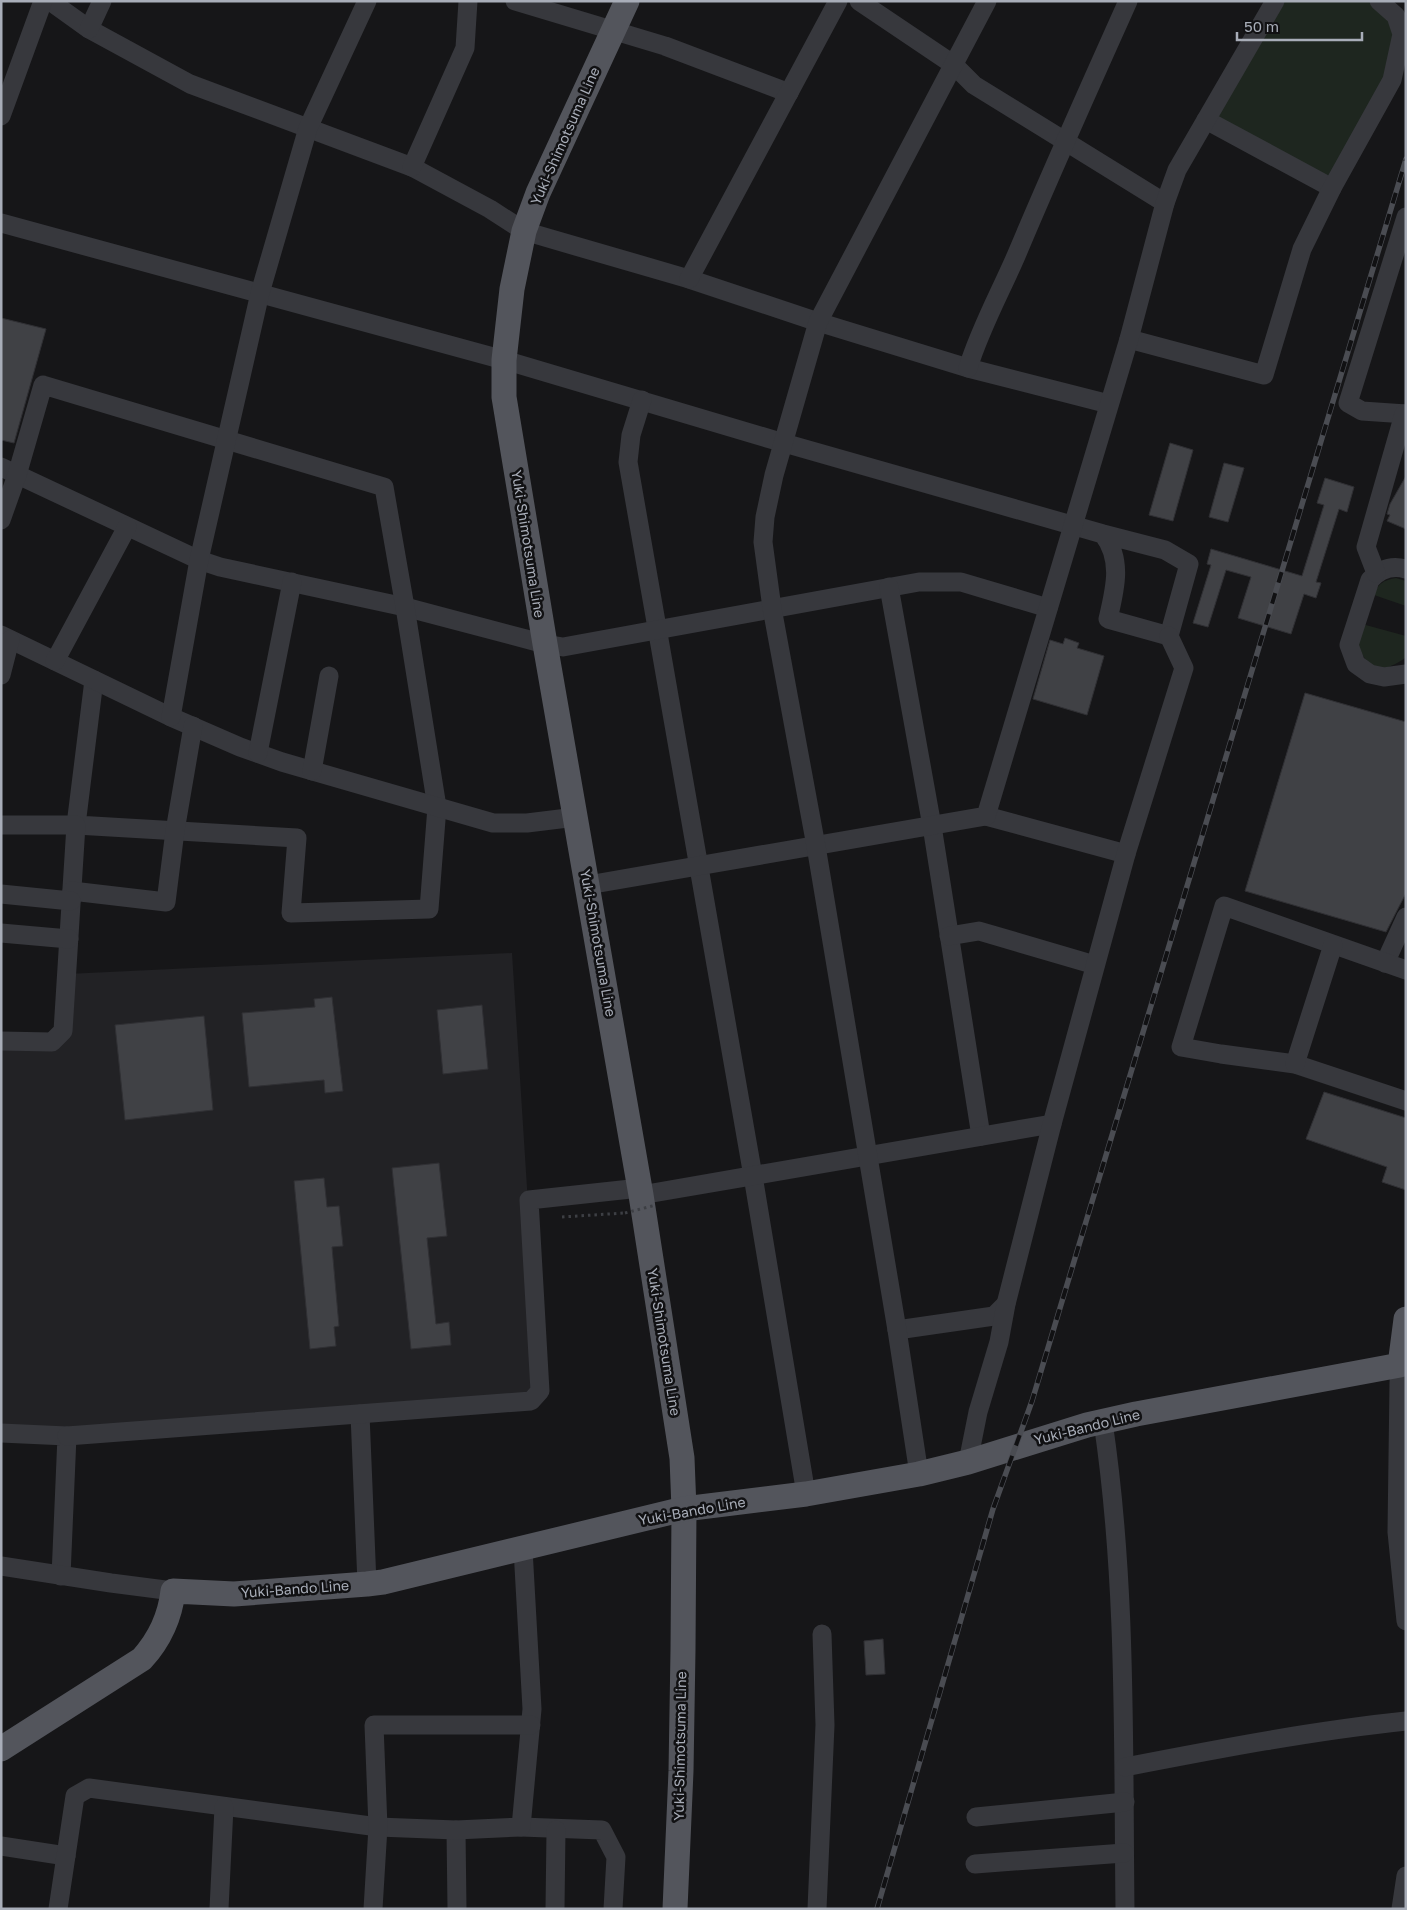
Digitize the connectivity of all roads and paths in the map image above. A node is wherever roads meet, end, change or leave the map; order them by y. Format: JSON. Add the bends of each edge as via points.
{"nodes":[{"id":1,"x":43,"y":1,"type":"edge"},
{"id":2,"x":50,"y":1,"type":"edge"},
{"id":3,"x":102,"y":1,"type":"edge"},
{"id":4,"x":367,"y":1,"type":"edge"},
{"id":5,"x":468,"y":1,"type":"edge"},
{"id":6,"x":516,"y":1,"type":"edge"},
{"id":7,"x":627,"y":1,"type":"edge"},
{"id":8,"x":838,"y":1,"type":"edge"},
{"id":9,"x":859,"y":1,"type":"edge"},
{"id":10,"x":987,"y":1,"type":"edge"},
{"id":11,"x":1128,"y":1,"type":"edge"},
{"id":12,"x":1275,"y":1,"type":"edge"},
{"id":13,"x":1379,"y":1,"type":"edge"},
{"id":14,"x":1399,"y":9,"type":"edge"},
{"id":15,"x":89,"y":29,"type":"junction"},
{"id":16,"x":613,"y":30,"type":"junction"},
{"id":17,"x":954,"y":65,"type":"junction"},
{"id":18,"x":789,"y":93,"type":"junction"},
{"id":19,"x":1,"y":116,"type":"edge"},
{"id":20,"x":1206,"y":120,"type":"junction"},
{"id":21,"x":308,"y":128,"type":"junction"},
{"id":22,"x":1065,"y":141,"type":"junction"},
{"id":23,"x":412,"y":166,"type":"junction"},
{"id":24,"x":1332,"y":188,"type":"junction"},
{"id":25,"x":1165,"y":203,"type":"junction"},
{"id":26,"x":1,"y":223,"type":"edge"},
{"id":27,"x":1404,"y":226,"type":"edge"},
{"id":28,"x":524,"y":230,"type":"junction"},
{"id":29,"x":689,"y":279,"type":"junction"},
{"id":30,"x":260,"y":293,"type":"junction"},
{"id":31,"x":818,"y":322,"type":"junction"},
{"id":32,"x":1129,"y":339,"type":"junction"},
{"id":33,"x":504,"y":360,"type":"junction"},
{"id":34,"x":968,"y":368,"type":"junction"},
{"id":35,"x":642,"y":400,"type":"junction"},
{"id":36,"x":1109,"y":404,"type":"junction"},
{"id":37,"x":1405,"y":414,"type":"edge"},
{"id":38,"x":227,"y":441,"type":"junction"},
{"id":39,"x":784,"y":443,"type":"junction"},
{"id":40,"x":9,"y":471,"type":"edge"},
{"id":41,"x":1,"y":520,"type":"edge"},
{"id":42,"x":1072,"y":525,"type":"junction"},
{"id":43,"x":127,"y":526,"type":"junction"},
{"id":44,"x":1103,"y":534,"type":"junction"},
{"id":45,"x":199,"y":560,"type":"junction"},
{"id":46,"x":1406,"y":570,"type":"edge"},
{"id":47,"x":1376,"y":574,"type":"junction"},
{"id":48,"x":292,"y":582,"type":"junction"},
{"id":49,"x":889,"y":587,"type":"junction"},
{"id":50,"x":405,"y":607,"type":"junction"},
{"id":51,"x":772,"y":608,"type":"junction"},
{"id":52,"x":1048,"y":608,"type":"junction"},
{"id":53,"x":658,"y":630,"type":"junction"},
{"id":54,"x":1169,"y":636,"type":"junction"},
{"id":55,"x":6,"y":637,"type":"edge"},
{"id":56,"x":544,"y":644,"type":"junction"},
{"id":57,"x":55,"y":661,"type":"junction"},
{"id":58,"x":1406,"y":674,"type":"edge"},
{"id":59,"x":1,"y":675,"type":"edge"},
{"id":60,"x":329,"y":676,"type":"dead end"},
{"id":61,"x":94,"y":680,"type":"junction"},
{"id":62,"x":171,"y":717,"type":"junction"},
{"id":63,"x":193,"y":726,"type":"junction"},
{"id":64,"x":258,"y":753,"type":"junction"},
{"id":65,"x":312,"y":771,"type":"junction"},
{"id":66,"x":437,"y":807,"type":"junction"},
{"id":67,"x":986,"y":816,"type":"junction"},
{"id":68,"x":576,"y":817,"type":"junction"},
{"id":69,"x":1,"y":825,"type":"edge"},
{"id":70,"x":76,"y":825,"type":"junction"},
{"id":71,"x":932,"y":826,"type":"junction"},
{"id":72,"x":175,"y":831,"type":"junction"},
{"id":73,"x":816,"y":846,"type":"junction"},
{"id":74,"x":1126,"y":854,"type":"junction"},
{"id":75,"x":699,"y":866,"type":"junction"},
{"id":76,"x":588,"y":885,"type":"junction"},
{"id":77,"x":1,"y":894,"type":"edge"},
{"id":78,"x":71,"y":896,"type":"junction"},
{"id":79,"x":1406,"y":917,"type":"edge"},
{"id":80,"x":1,"y":933,"type":"edge"},
{"id":81,"x":949,"y":936,"type":"junction"},
{"id":82,"x":69,"y":939,"type":"junction"},
{"id":83,"x":1334,"y":945,"type":"junction"},
{"id":84,"x":1385,"y":963,"type":"junction"},
{"id":85,"x":1095,"y":965,"type":"junction"},
{"id":86,"x":1406,"y":970,"type":"edge"},
{"id":87,"x":1,"y":1041,"type":"edge"},
{"id":88,"x":1295,"y":1064,"type":"junction"},
{"id":89,"x":1406,"y":1101,"type":"edge"},
{"id":90,"x":1052,"y":1124,"type":"junction"},
{"id":91,"x":981,"y":1136,"type":"junction"},
{"id":92,"x":867,"y":1156,"type":"junction"},
{"id":93,"x":753,"y":1176,"type":"junction"},
{"id":94,"x":641,"y":1200,"type":"junction"},
{"id":95,"x":562,"y":1216,"type":"dead end"},
{"id":96,"x":1006,"y":1304,"type":"junction"},
{"id":97,"x":1406,"y":1319,"type":"edge"},
{"id":98,"x":897,"y":1330,"type":"junction"},
{"id":99,"x":1403,"y":1365,"type":"edge"},
{"id":100,"x":360,"y":1414,"type":"junction"},
{"id":101,"x":1103,"y":1422,"type":"junction"},
{"id":102,"x":1,"y":1433,"type":"edge"},
{"id":103,"x":67,"y":1436,"type":"junction"},
{"id":104,"x":968,"y":1462,"type":"junction"},
{"id":105,"x":919,"y":1474,"type":"junction"},
{"id":106,"x":806,"y":1494,"type":"junction"},
{"id":107,"x":684,"y":1510,"type":"junction"},
{"id":108,"x":524,"y":1549,"type":"junction"},
{"id":109,"x":1,"y":1566,"type":"edge"},
{"id":110,"x":61,"y":1576,"type":"junction"},
{"id":111,"x":368,"y":1584,"type":"junction"},
{"id":112,"x":173,"y":1591,"type":"junction"},
{"id":113,"x":1406,"y":1621,"type":"edge"},
{"id":114,"x":822,"y":1634,"type":"dead end"},
{"id":115,"x":1406,"y":1721,"type":"edge"},
{"id":116,"x":531,"y":1725,"type":"junction"},
{"id":117,"x":1,"y":1749,"type":"edge"},
{"id":118,"x":1125,"y":1767,"type":"junction"},
{"id":119,"x":1125,"y":1802,"type":"junction"},
{"id":120,"x":224,"y":1807,"type":"junction"},
{"id":121,"x":976,"y":1817,"type":"dead end"},
{"id":122,"x":378,"y":1827,"type":"junction"},
{"id":123,"x":521,"y":1827,"type":"junction"},
{"id":124,"x":456,"y":1830,"type":"junction"},
{"id":125,"x":556,"y":1830,"type":"junction"},
{"id":126,"x":1,"y":1846,"type":"edge"},
{"id":127,"x":1124,"y":1853,"type":"junction"},
{"id":128,"x":66,"y":1856,"type":"junction"},
{"id":129,"x":975,"y":1864,"type":"dead end"},
{"id":130,"x":1406,"y":1876,"type":"edge"},
{"id":131,"x":58,"y":1909,"type":"edge"},
{"id":132,"x":219,"y":1909,"type":"edge"},
{"id":133,"x":373,"y":1909,"type":"edge"},
{"id":134,"x":457,"y":1909,"type":"edge"},
{"id":135,"x":555,"y":1909,"type":"edge"},
{"id":136,"x":614,"y":1909,"type":"edge"},
{"id":137,"x":675,"y":1909,"type":"edge"},
{"id":138,"x":817,"y":1909,"type":"edge"},
{"id":139,"x":1125,"y":1909,"type":"edge"},
{"id":140,"x":1401,"y":1909,"type":"edge"}],
"edges":[{"from":1,"to":19,"type":"street"},
{"from":2,"to":15,"type":"street"},
{"from":3,"to":15,"type":"street"},
{"from":4,"to":21,"type":"street"},
{"from":5,"to":23,"type":"street","via":[[466,48]]},
{"from":6,"to":16,"type":"street"},
{"from":7,"to":16,"type":"main road","name":"Yuki-Shimotsuma Line"},
{"from":8,"to":18,"type":"street"},
{"from":9,"to":17,"type":"street"},
{"from":10,"to":17,"type":"street"},
{"from":11,"to":22,"type":"street"},
{"from":12,"to":20,"type":"street"},
{"from":13,"to":14,"type":"street"},
{"from":14,"to":24,"type":"street","via":[[1402,34],[1392,80]]},
{"from":15,"to":21,"type":"street","via":[[190,84]]},
{"from":16,"to":18,"type":"street"},
{"from":16,"to":28,"type":"main road","name":"Yuki-Shimotsuma Line"},
{"from":17,"to":22,"type":"street","via":[[974,86]]},
{"from":17,"to":31,"type":"street"},
{"from":18,"to":29,"type":"street"},
{"from":20,"to":24,"type":"street"},
{"from":20,"to":25,"type":"street","via":[[1176,170]]},
{"from":21,"to":23,"type":"street"},
{"from":21,"to":30,"type":"street"},
{"from":22,"to":25,"type":"street"},
{"from":22,"to":34,"type":"street","via":[[976,342]]},
{"from":23,"to":28,"type":"street"},
{"from":24,"to":32,"type":"street","via":[[1302,249],[1264,375]]},
{"from":25,"to":32,"type":"street"},
{"from":26,"to":30,"type":"street"},
{"from":27,"to":37,"type":"street","via":[[1348,403],[1362,411]]},
{"from":28,"to":29,"type":"street"},
{"from":28,"to":33,"type":"main road","name":"Yuki-Shimotsuma Line","via":[[512,289]]},
{"from":29,"to":31,"type":"street"},
{"from":30,"to":33,"type":"street"},
{"from":30,"to":38,"type":"street"},
{"from":31,"to":34,"type":"street"},
{"from":31,"to":39,"type":"street"},
{"from":32,"to":36,"type":"street"},
{"from":33,"to":35,"type":"street"},
{"from":33,"to":56,"type":"main road","name":"Yuki-Shimotsuma Line","via":[[504,397]]},
{"from":34,"to":36,"type":"street"},
{"from":35,"to":39,"type":"street"},
{"from":35,"to":53,"type":"street","via":[[631,435],[628,462]]},
{"from":36,"to":42,"type":"street"},
{"from":37,"to":47,"type":"street","via":[[1366,547]]},
{"from":38,"to":40,"type":"street","via":[[44,385]]},
{"from":38,"to":45,"type":"street"},
{"from":38,"to":50,"type":"street","via":[[384,487]]},
{"from":39,"to":42,"type":"street"},
{"from":39,"to":51,"type":"street","via":[[765,517],[763,542]]},
{"from":40,"to":41,"type":"street"},
{"from":40,"to":43,"type":"street"},
{"from":42,"to":44,"type":"street"},
{"from":42,"to":52,"type":"street"},
{"from":43,"to":45,"type":"street"},
{"from":43,"to":57,"type":"street"},
{"from":44,"to":54,"type":"street","via":[[1112,545],[1116,563],[1115,588],[1108,618]]},
{"from":44,"to":54,"type":"street","via":[[1165,550],[1189,564]]},
{"from":45,"to":48,"type":"street"},
{"from":45,"to":62,"type":"street"},
{"from":46,"to":47,"type":"street","via":[[1397,567]]},
{"from":47,"to":58,"type":"street","via":[[1370,580],[1348,645],[1356,664],[1370,674],[1384,677]]},
{"from":48,"to":50,"type":"street"},
{"from":48,"to":64,"type":"street"},
{"from":49,"to":51,"type":"street"},
{"from":49,"to":52,"type":"street","via":[[919,582],[961,582]]},
{"from":49,"to":71,"type":"street"},
{"from":50,"to":56,"type":"street"},
{"from":50,"to":66,"type":"street"},
{"from":51,"to":53,"type":"street"},
{"from":51,"to":73,"type":"street"},
{"from":52,"to":67,"type":"street"},
{"from":53,"to":56,"type":"street","via":[[563,647]]},
{"from":53,"to":75,"type":"street"},
{"from":54,"to":74,"type":"street","via":[[1184,668]]},
{"from":55,"to":57,"type":"street"},
{"from":55,"to":59,"type":"street"},
{"from":56,"to":68,"type":"main road","name":"Yuki-Shimotsuma Line"},
{"from":57,"to":61,"type":"street"},
{"from":60,"to":65,"type":"street"},
{"from":61,"to":62,"type":"street"},
{"from":61,"to":70,"type":"street"},
{"from":62,"to":63,"type":"street"},
{"from":63,"to":64,"type":"street"},
{"from":63,"to":72,"type":"street"},
{"from":64,"to":65,"type":"street"},
{"from":65,"to":66,"type":"street"},
{"from":66,"to":68,"type":"street","via":[[493,823]]},
{"from":66,"to":72,"type":"street","via":[[429,909],[291,913],[297,838]]},
{"from":67,"to":71,"type":"street"},
{"from":67,"to":74,"type":"street"},
{"from":68,"to":76,"type":"main road","name":"Yuki-Shimotsuma Line"},
{"from":69,"to":70,"type":"street"},
{"from":70,"to":72,"type":"street"},
{"from":70,"to":78,"type":"street"},
{"from":71,"to":73,"type":"street"},
{"from":71,"to":81,"type":"street"},
{"from":72,"to":78,"type":"street","via":[[166,902]]},
{"from":73,"to":75,"type":"street"},
{"from":73,"to":92,"type":"street"},
{"from":74,"to":85,"type":"street"},
{"from":75,"to":76,"type":"street"},
{"from":75,"to":93,"type":"street"},
{"from":76,"to":94,"type":"main road","name":"Yuki-Shimotsuma Line"},
{"from":77,"to":78,"type":"street"},
{"from":78,"to":82,"type":"street"},
{"from":79,"to":84,"type":"street"},
{"from":80,"to":82,"type":"street"},
{"from":81,"to":85,"type":"street","via":[[979,931]]},
{"from":81,"to":91,"type":"street"},
{"from":82,"to":87,"type":"street","via":[[63,1031],[52,1042]]},
{"from":83,"to":84,"type":"street"},
{"from":83,"to":88,"type":"street"},
{"from":83,"to":88,"type":"street","via":[[1224,906],[1181,1047]]},
{"from":84,"to":86,"type":"street"},
{"from":85,"to":90,"type":"street"},
{"from":88,"to":89,"type":"street"},
{"from":90,"to":91,"type":"street"},
{"from":90,"to":96,"type":"street"},
{"from":91,"to":92,"type":"street"},
{"from":92,"to":93,"type":"street"},
{"from":92,"to":98,"type":"street"},
{"from":93,"to":94,"type":"street"},
{"from":93,"to":106,"type":"street"},
{"from":94,"to":95,"type":"path"},
{"from":94,"to":100,"type":"street","via":[[529,1200],[540,1391],[531,1401]]},
{"from":94,"to":107,"type":"main road","name":"Yuki-Shimotsuma Line","via":[[682,1458]]},
{"from":96,"to":98,"type":"street","via":[[994,1316]]},
{"from":96,"to":104,"type":"street"},
{"from":97,"to":99,"type":"main road"},
{"from":98,"to":105,"type":"street"},
{"from":99,"to":101,"type":"main road","name":"Yuki-Bando Line"},
{"from":99,"to":113,"type":"street","via":[[1398,1532]]},
{"from":100,"to":103,"type":"street"},
{"from":100,"to":111,"type":"street"},
{"from":101,"to":104,"type":"main road","name":"Yuki-Bando Line"},
{"from":101,"to":118,"type":"street","via":[[1116,1542]]},
{"from":102,"to":103,"type":"street"},
{"from":103,"to":110,"type":"street"},
{"from":104,"to":105,"type":"main road","name":"Yuki-Bando Line"},
{"from":105,"to":106,"type":"main road","name":"Yuki-Bando Line"},
{"from":106,"to":107,"type":"main road","name":"Yuki-Bando Line"},
{"from":107,"to":108,"type":"main road","name":"Yuki-Bando Line"},
{"from":107,"to":137,"type":"main road","name":"Yuki-Shimotsuma Line","via":[[681,1762]]},
{"from":108,"to":111,"type":"main road","name":"Yuki-Bando Line"},
{"from":108,"to":116,"type":"street"},
{"from":109,"to":110,"type":"street"},
{"from":110,"to":112,"type":"street"},
{"from":111,"to":112,"type":"main road","name":"Yuki-Bando Line","via":[[234,1594]]},
{"from":112,"to":117,"type":"main road","via":[[172,1606],[162,1632],[142,1659]]},
{"from":114,"to":138,"type":"street","via":[[825,1725]]},
{"from":115,"to":118,"type":"street","via":[[1274,1739]]},
{"from":116,"to":122,"type":"street","via":[[374,1725]]},
{"from":116,"to":123,"type":"street"},
{"from":118,"to":119,"type":"street"},
{"from":119,"to":121,"type":"street"},
{"from":119,"to":127,"type":"street"},
{"from":120,"to":122,"type":"street"},
{"from":120,"to":128,"type":"street","via":[[89,1788],[75,1796]]},
{"from":120,"to":132,"type":"street"},
{"from":122,"to":124,"type":"street"},
{"from":122,"to":133,"type":"street"},
{"from":123,"to":124,"type":"street"},
{"from":123,"to":125,"type":"street"},
{"from":124,"to":134,"type":"street"},
{"from":125,"to":135,"type":"street"},
{"from":125,"to":136,"type":"street","via":[[602,1830],[616,1857]]},
{"from":126,"to":128,"type":"street"},
{"from":127,"to":129,"type":"street"},
{"from":127,"to":139,"type":"street"},
{"from":128,"to":131,"type":"street"},
{"from":130,"to":140,"type":"street"}]}
